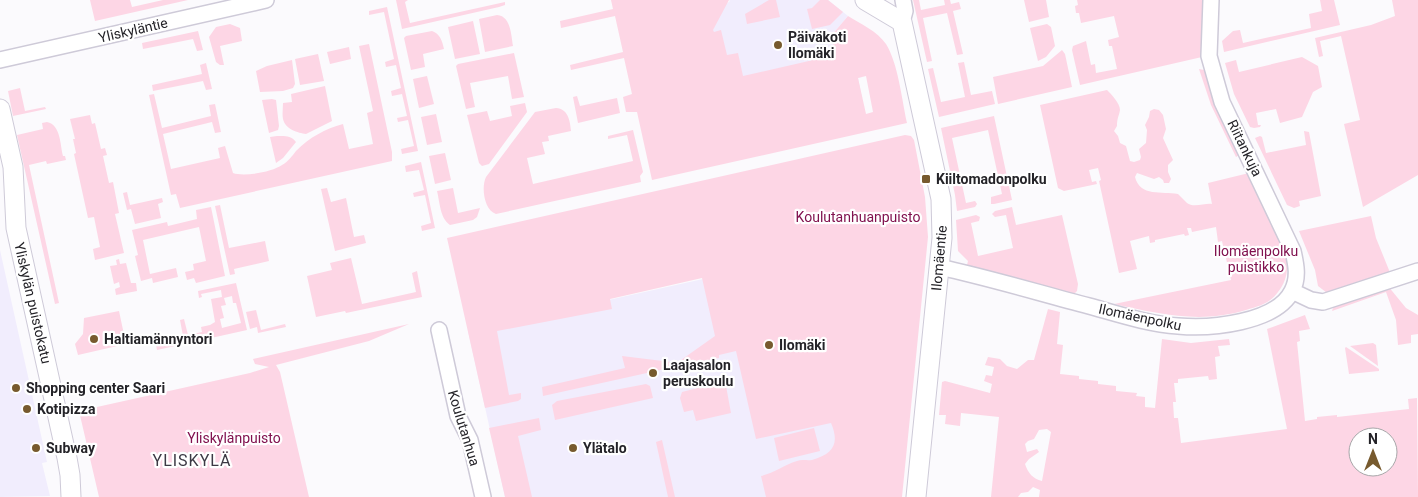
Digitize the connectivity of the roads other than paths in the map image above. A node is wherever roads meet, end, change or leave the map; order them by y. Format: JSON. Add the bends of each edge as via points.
{"nodes":[{"id":1,"x":266,"y":0,"type":"edge"},
{"id":2,"x":865,"y":0,"type":"edge"},
{"id":3,"x":903,"y":0,"type":"edge"},
{"id":4,"x":1211,"y":0,"type":"edge"},
{"id":5,"x":902,"y":22,"type":"junction"},
{"id":6,"x":0,"y":60,"type":"edge"},
{"id":7,"x":0,"y":109,"type":"edge"},
{"id":8,"x":939,"y":267,"type":"junction"},
{"id":9,"x":1418,"y":271,"type":"edge"},
{"id":10,"x":1292,"y":291,"type":"junction"},
{"id":11,"x":439,"y":330,"type":"dead end"},
{"id":12,"x":71,"y":497,"type":"edge"},
{"id":13,"x":483,"y":497,"type":"edge"},
{"id":14,"x":916,"y":497,"type":"edge"}],
"edges":[{"from":1,"to":6,"type":"street","name":"Yliskyläntie"},
{"from":2,"to":5,"type":"street"},
{"from":3,"to":5,"type":"street","name":"Ilomäentie"},
{"from":4,"to":10,"type":"street","name":"Riitankuja","via":[[1209,56],[1216,85],[1293,251],[1296,280]]},
{"from":5,"to":8,"type":"street","name":"Ilomäentie","via":[[941,199]]},
{"from":7,"to":12,"type":"street","name":"Yliskylän puistokatu","via":[[14,174],[16,228],[67,458]]},
{"from":8,"to":10,"type":"street","name":"Ilomäenpolku","via":[[1142,320],[1178,326],[1241,322],[1280,306]]},
{"from":8,"to":14,"type":"street","name":"Ilomäentie"},
{"from":9,"to":10,"type":"street","via":[[1323,302]]},
{"from":11,"to":13,"type":"street","name":"Koulutanhua","via":[[458,416],[470,440]]}]}
